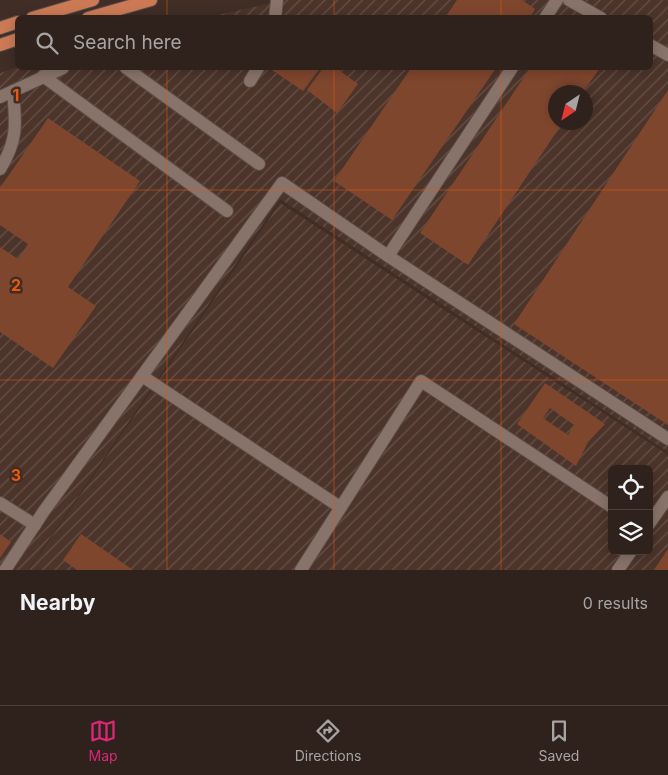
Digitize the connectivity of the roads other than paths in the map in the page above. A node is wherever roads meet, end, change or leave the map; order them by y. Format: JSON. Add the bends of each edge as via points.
{"nodes":[{"id":1,"x":93,"y":0,"type":"edge"},
{"id":2,"x":151,"y":0,"type":"edge"},
{"id":3,"x":277,"y":0,"type":"edge"},
{"id":4,"x":557,"y":0,"type":"edge"},
{"id":5,"x":569,"y":0,"type":"edge"},
{"id":6,"x":70,"y":12,"type":"edge"},
{"id":7,"x":51,"y":15,"type":"edge"},
{"id":8,"x":97,"y":15,"type":"edge"},
{"id":9,"x":275,"y":15,"type":"edge"},
{"id":10,"x":547,"y":15,"type":"edge"},
{"id":11,"x":596,"y":15,"type":"edge"},
{"id":12,"x":15,"y":23,"type":"edge"},
{"id":13,"x":0,"y":28,"type":"edge"},
{"id":14,"x":15,"y":40,"type":"edge"},
{"id":15,"x":0,"y":45,"type":"edge"},
{"id":16,"x":653,"y":47,"type":"edge"},
{"id":17,"x":668,"y":55,"type":"edge"},
{"id":18,"x":58,"y":70,"type":"edge"},
{"id":19,"x":129,"y":70,"type":"edge"},
{"id":20,"x":257,"y":70,"type":"edge"},
{"id":21,"x":511,"y":70,"type":"edge"},
{"id":22,"x":44,"y":76,"type":"junction"},
{"id":23,"x":250,"y":81,"type":"dead end"},
{"id":24,"x":13,"y":91,"type":"junction"},
{"id":25,"x":0,"y":97,"type":"edge"},
{"id":26,"x":259,"y":164,"type":"dead end"},
{"id":27,"x":0,"y":169,"type":"edge"},
{"id":28,"x":227,"y":211,"type":"dead end"},
{"id":29,"x":388,"y":256,"type":"junction"},
{"id":30,"x":142,"y":376,"type":"junction"},
{"id":31,"x":668,"y":439,"type":"edge"},
{"id":32,"x":668,"y":497,"type":"edge"},
{"id":33,"x":0,"y":503,"type":"edge"},
{"id":34,"x":608,"y":503,"type":"edge"},
{"id":35,"x":340,"y":508,"type":"junction"},
{"id":36,"x":653,"y":518,"type":"edge"},
{"id":37,"x":35,"y":525,"type":"junction"},
{"id":38,"x":628,"y":555,"type":"edge"},
{"id":39,"x":5,"y":570,"type":"edge"},
{"id":40,"x":301,"y":570,"type":"edge"},
{"id":41,"x":618,"y":570,"type":"edge"}],
"edges":[{"from":1,"to":6,"type":"main road"},
{"from":2,"to":8,"type":"main road"},
{"from":3,"to":9,"type":"lane"},
{"from":4,"to":10,"type":"lane"},
{"from":5,"to":11,"type":"lane"},
{"from":6,"to":7,"type":"main road"},
{"from":12,"to":13,"type":"main road"},
{"from":14,"to":15,"type":"main road"},
{"from":16,"to":17,"type":"lane"},
{"from":18,"to":22,"type":"lane"},
{"from":19,"to":26,"type":"lane"},
{"from":20,"to":23,"type":"lane"},
{"from":21,"to":29,"type":"lane"},
{"from":22,"to":24,"type":"lane"},
{"from":22,"to":28,"type":"lane"},
{"from":24,"to":25,"type":"lane"},
{"from":24,"to":27,"type":"lane","via":[[14,142]]},
{"from":29,"to":30,"type":"lane","via":[[282,183]]},
{"from":29,"to":31,"type":"lane"},
{"from":30,"to":35,"type":"lane"},
{"from":30,"to":37,"type":"lane"},
{"from":32,"to":36,"type":"lane"},
{"from":33,"to":37,"type":"lane"},
{"from":34,"to":35,"type":"lane","via":[[421,381]]},
{"from":35,"to":40,"type":"lane"},
{"from":37,"to":39,"type":"lane"},
{"from":38,"to":41,"type":"lane"}]}
